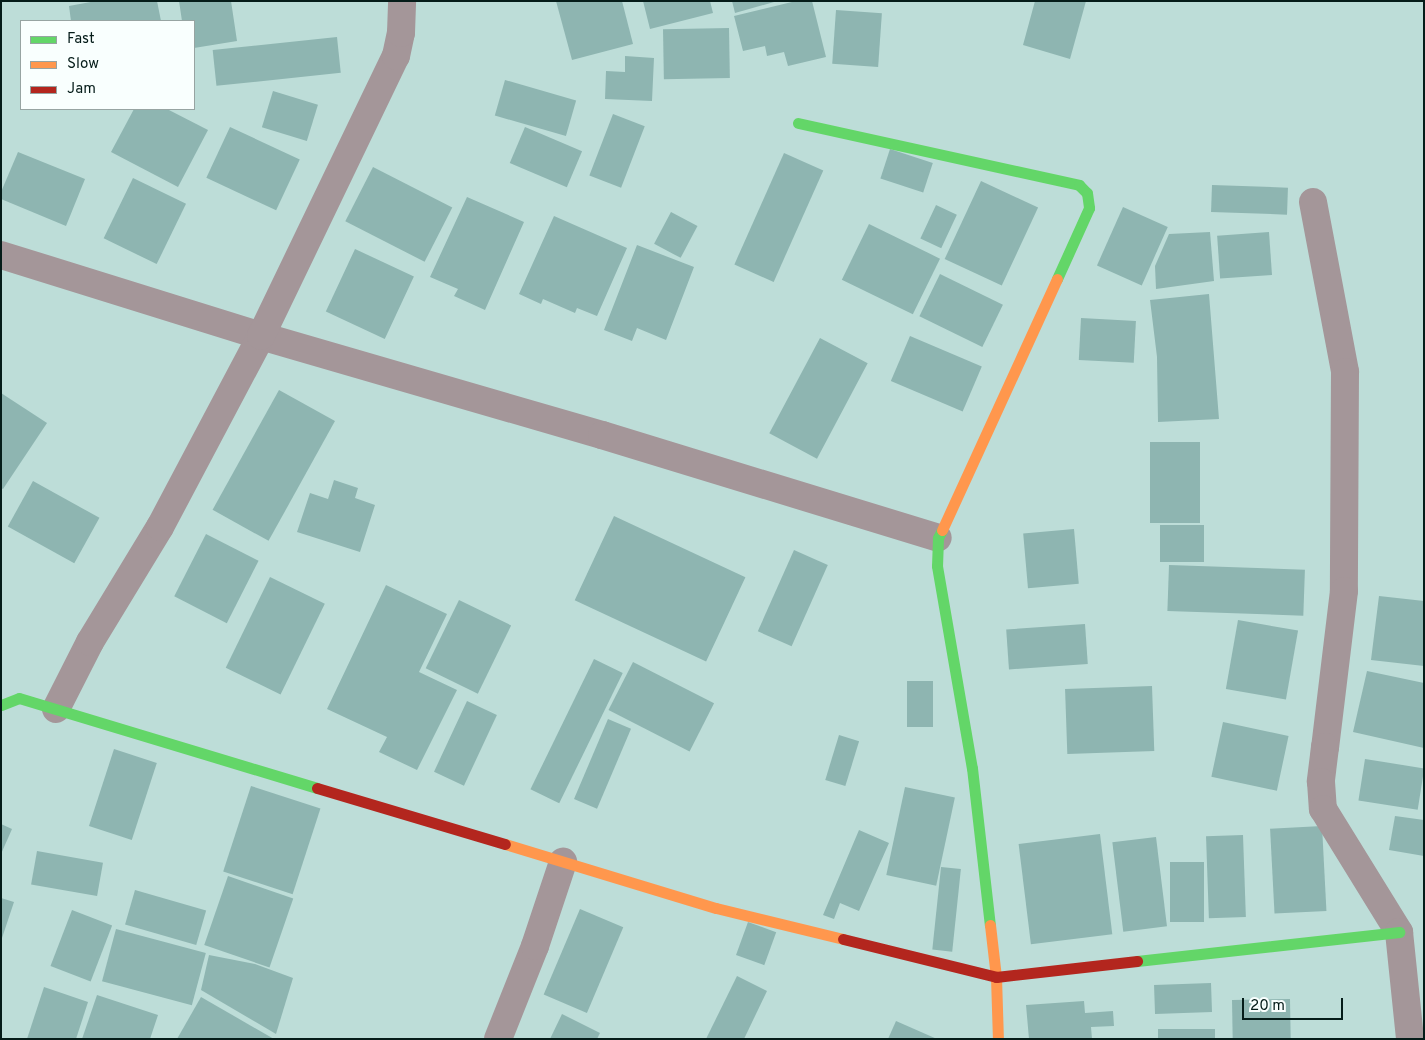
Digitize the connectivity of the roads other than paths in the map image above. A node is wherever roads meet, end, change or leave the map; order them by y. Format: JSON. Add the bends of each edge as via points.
{"nodes":[{"id":1,"x":402,"y":1,"type":"edge"},
{"id":2,"x":798,"y":123,"type":"dead end"},
{"id":3,"x":1313,"y":202,"type":"dead end"},
{"id":4,"x":1,"y":255,"type":"edge"},
{"id":5,"x":261,"y":336,"type":"junction"},
{"id":6,"x":938,"y":538,"type":"junction"},
{"id":7,"x":1,"y":705,"type":"edge"},
{"id":8,"x":56,"y":709,"type":"junction"},
{"id":9,"x":563,"y":862,"type":"junction"},
{"id":10,"x":1399,"y":932,"type":"junction"},
{"id":11,"x":996,"y":977,"type":"junction"},
{"id":12,"x":498,"y":1039,"type":"edge"},
{"id":13,"x":998,"y":1039,"type":"edge"},
{"id":14,"x":1410,"y":1039,"type":"edge"}],
"edges":[{"from":1,"to":5,"type":"street","via":[[396,56]]},
{"from":2,"to":6,"type":"street","via":[[1079,185],[1087,193],[1089,208]]},
{"from":3,"to":10,"type":"street","via":[[1345,372],[1344,591],[1322,773],[1323,809]]},
{"from":4,"to":5,"type":"street"},
{"from":5,"to":6,"type":"street","via":[[602,435]]},
{"from":5,"to":8,"type":"street","via":[[160,527],[90,642]]},
{"from":6,"to":11,"type":"street","via":[[937,566],[972,768]]},
{"from":7,"to":8,"type":"street","via":[[19,698]]},
{"from":8,"to":9,"type":"street"},
{"from":9,"to":11,"type":"street","via":[[716,908]]},
{"from":9,"to":12,"type":"street","via":[[535,946]]},
{"from":10,"to":11,"type":"street"},
{"from":10,"to":14,"type":"street"},
{"from":11,"to":13,"type":"street"}]}
